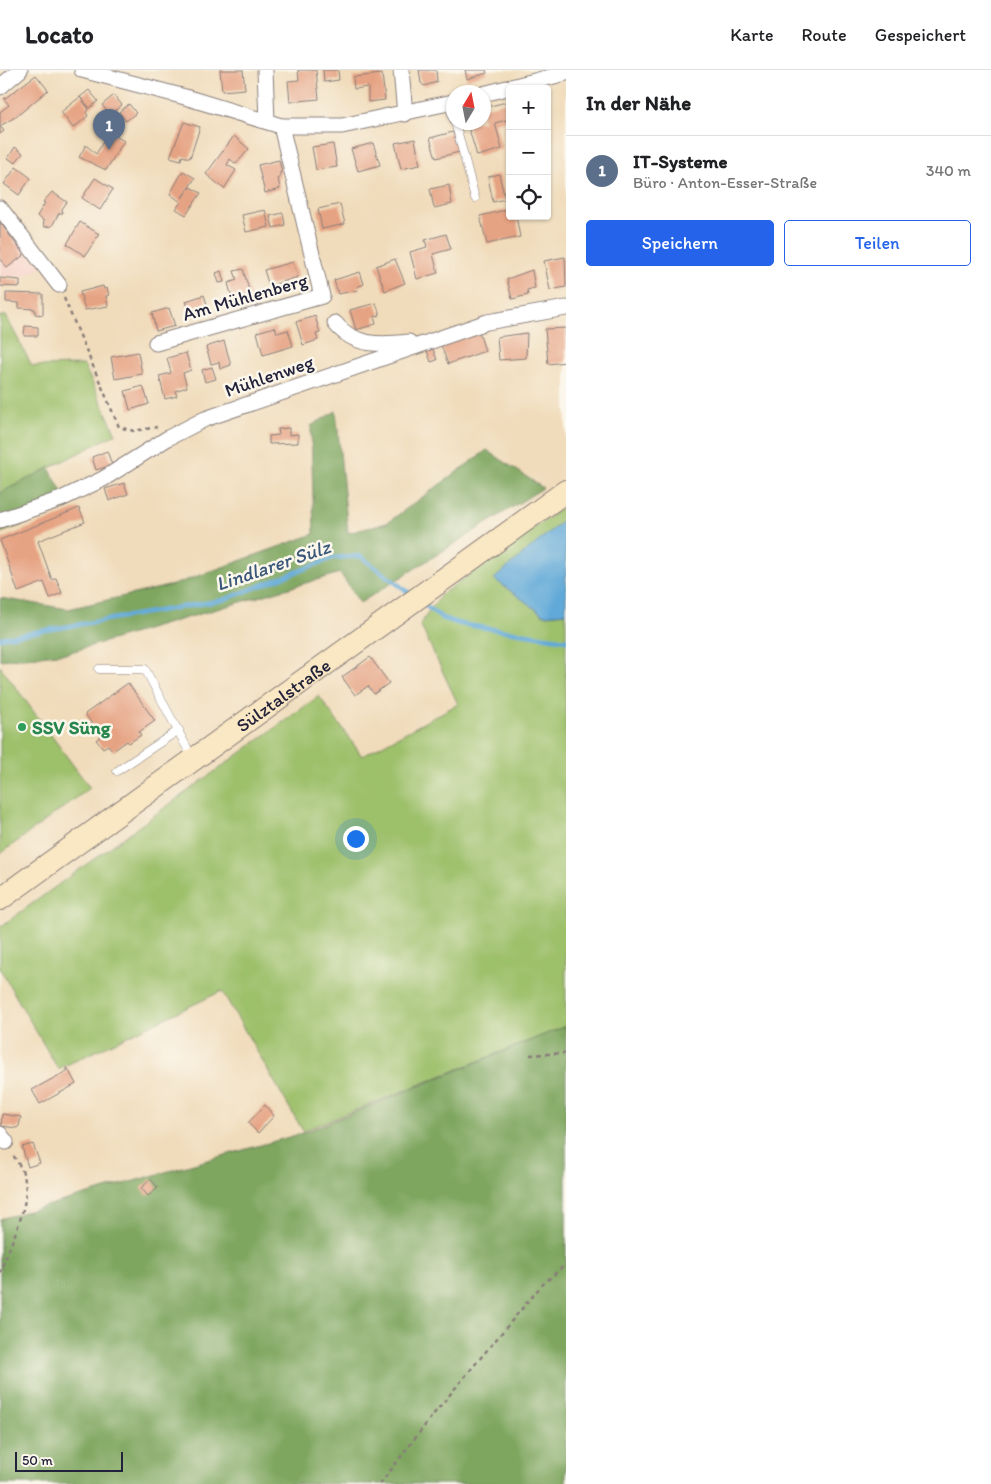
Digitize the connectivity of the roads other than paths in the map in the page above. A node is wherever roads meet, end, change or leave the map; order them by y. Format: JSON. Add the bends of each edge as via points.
{"nodes":[{"id":1,"x":20,"y":70,"type":"edge"},
{"id":2,"x":82,"y":70,"type":"edge"},
{"id":3,"x":265,"y":70,"type":"edge"},
{"id":4,"x":401,"y":70,"type":"edge"},
{"id":5,"x":566,"y":73,"type":"edge"},
{"id":6,"x":0,"y":87,"type":"edge"},
{"id":7,"x":491,"y":92,"type":"edge"},
{"id":8,"x":446,"y":103,"type":"edge"},
{"id":9,"x":405,"y":114,"type":"junction"},
{"id":10,"x":274,"y":124,"type":"junction"},
{"id":11,"x":457,"y":130,"type":"edge"},
{"id":12,"x":475,"y":198,"type":"dead end"},
{"id":13,"x":0,"y":208,"type":"edge"},
{"id":14,"x":59,"y":285,"type":"road end"},
{"id":15,"x":566,"y":308,"type":"edge"},
{"id":16,"x":335,"y":323,"type":"dead end"},
{"id":17,"x":156,"y":343,"type":"dead end"},
{"id":18,"x":422,"y":344,"type":"junction"},
{"id":19,"x":566,"y":491,"type":"edge"},
{"id":20,"x":0,"y":520,"type":"edge"},
{"id":21,"x":99,"y":668,"type":"dead end"},
{"id":22,"x":179,"y":730,"type":"junction"},
{"id":23,"x":193,"y":759,"type":"junction"},
{"id":24,"x":117,"y":771,"type":"dead end"},
{"id":25,"x":0,"y":900,"type":"edge"}],
"edges":[{"from":1,"to":6,"type":"street"},
{"from":2,"to":10,"type":"street"},
{"from":3,"to":10,"type":"street"},
{"from":4,"to":9,"type":"street"},
{"from":5,"to":7,"type":"street"},
{"from":8,"to":9,"type":"street"},
{"from":9,"to":10,"type":"street","via":[[342,126]]},
{"from":10,"to":17,"type":"street","name":"Am Mühlenberg","via":[[322,296]]},
{"from":11,"to":12,"type":"lane"},
{"from":13,"to":14,"type":"street"},
{"from":15,"to":18,"type":"street","name":"Mühlenweg","via":[[487,322]]},
{"from":16,"to":18,"type":"street","via":[[346,334],[364,343]]},
{"from":18,"to":20,"type":"street","name":"Mühlenweg","via":[[205,419],[103,479],[61,499]]},
{"from":19,"to":23,"type":"main road","name":"Sülztalstraße"},
{"from":21,"to":22,"type":"lane","via":[[145,669]]},
{"from":22,"to":23,"type":"lane"},
{"from":22,"to":24,"type":"lane"},
{"from":23,"to":25,"type":"main road","name":"Sülztalstraße"}]}
